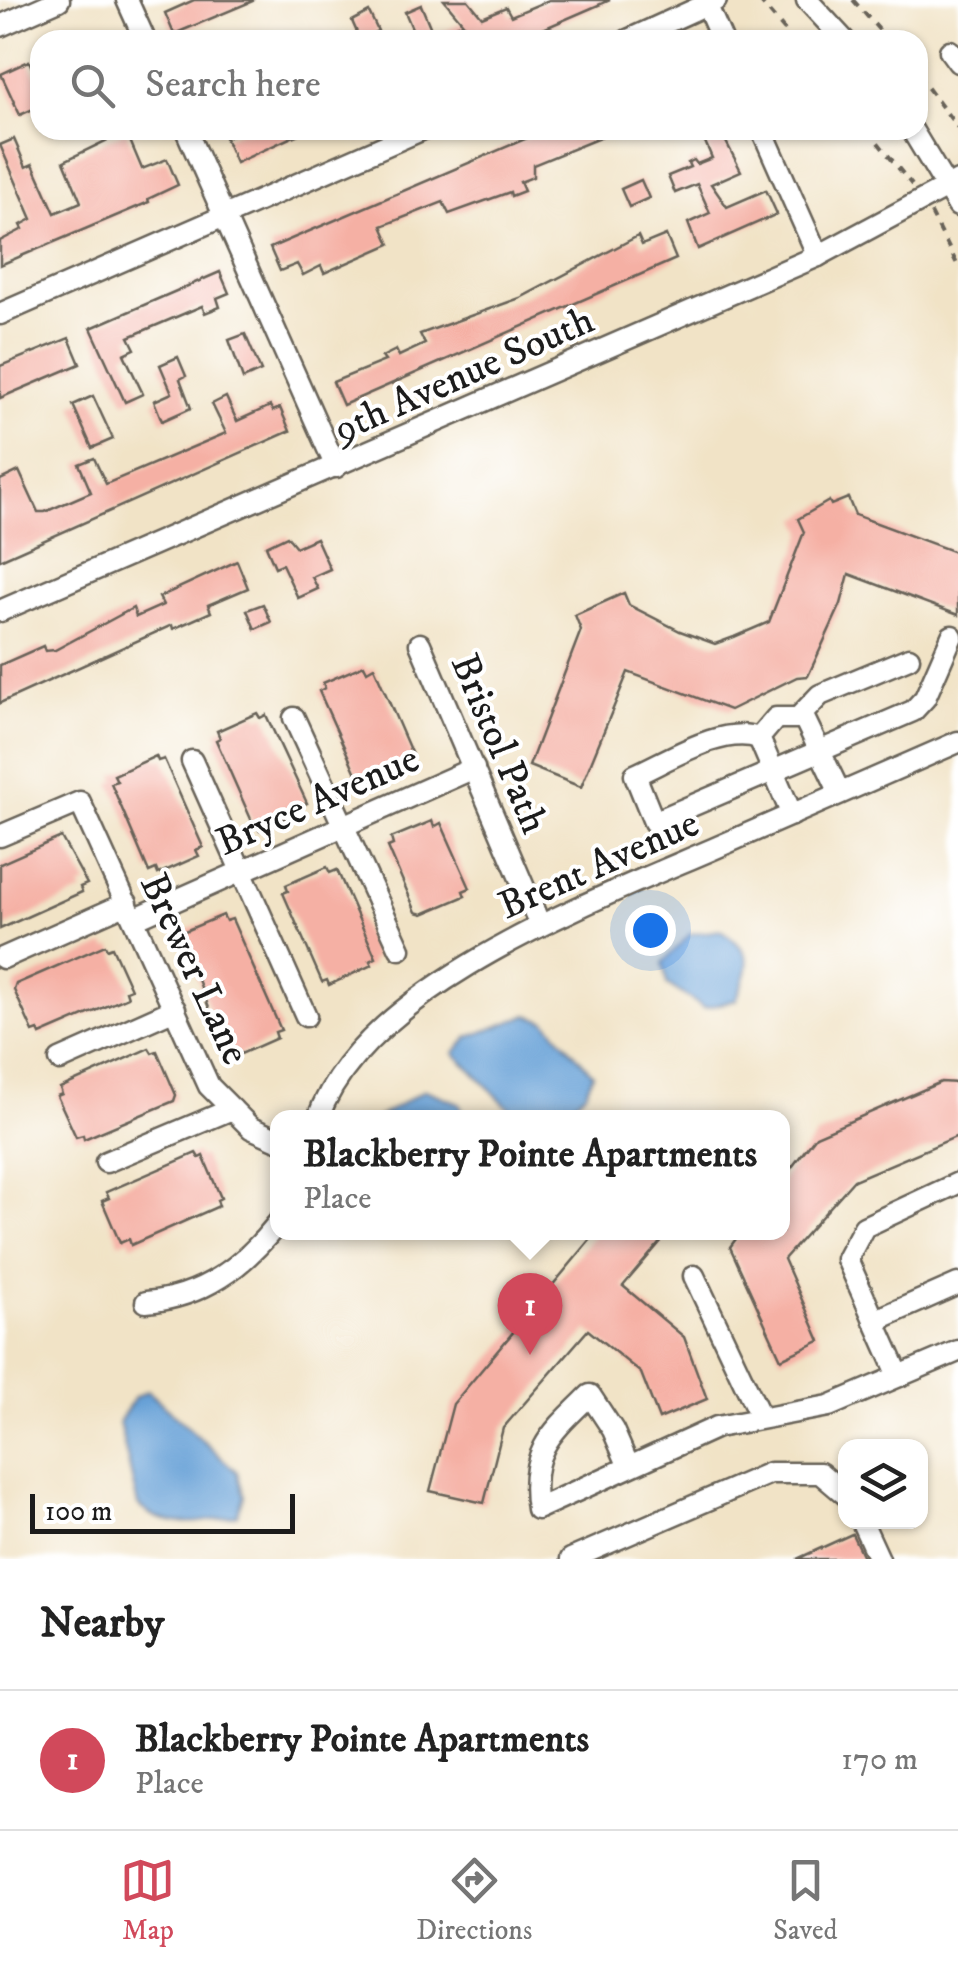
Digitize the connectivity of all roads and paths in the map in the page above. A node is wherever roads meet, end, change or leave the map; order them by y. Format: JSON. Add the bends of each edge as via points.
{"nodes":[{"id":1,"x":59,"y":0,"type":"edge"},
{"id":2,"x":127,"y":0,"type":"edge"},
{"id":3,"x":759,"y":0,"type":"edge"},
{"id":4,"x":807,"y":0,"type":"edge"},
{"id":5,"x":853,"y":0,"type":"edge"},
{"id":6,"x":711,"y":3,"type":"edge"},
{"id":7,"x":0,"y":26,"type":"edge"},
{"id":8,"x":140,"y":30,"type":"edge"},
{"id":9,"x":650,"y":30,"type":"edge"},
{"id":10,"x":719,"y":30,"type":"edge"},
{"id":11,"x":784,"y":30,"type":"edge"},
{"id":12,"x":835,"y":30,"type":"edge"},
{"id":13,"x":879,"y":30,"type":"edge"},
{"id":14,"x":928,"y":88,"type":"edge"},
{"id":15,"x":958,"y":128,"type":"edge"},
{"id":16,"x":190,"y":140,"type":"edge"},
{"id":17,"x":397,"y":140,"type":"edge"},
{"id":18,"x":766,"y":140,"type":"edge"},
{"id":19,"x":919,"y":140,"type":"edge"},
{"id":20,"x":955,"y":192,"type":"edge"},
{"id":21,"x":224,"y":215,"type":"junction"},
{"id":22,"x":818,"y":256,"type":"junction"},
{"id":23,"x":0,"y":314,"type":"edge"},
{"id":24,"x":336,"y":467,"type":"junction"},
{"id":25,"x":0,"y":612,"type":"edge"},
{"id":26,"x":952,"y":636,"type":"dead end"},
{"id":27,"x":420,"y":644,"type":"dead end"},
{"id":28,"x":909,"y":658,"type":"dead end"},
{"id":29,"x":799,"y":717,"type":"junction"},
{"id":30,"x":294,"y":718,"type":"dead end"},
{"id":31,"x":758,"y":738,"type":"junction"},
{"id":32,"x":958,"y":742,"type":"edge"},
{"id":33,"x":820,"y":752,"type":"junction"},
{"id":34,"x":192,"y":762,"type":"dead end"},
{"id":35,"x":474,"y":768,"type":"junction"},
{"id":36,"x":773,"y":772,"type":"junction"},
{"id":37,"x":840,"y":794,"type":"junction"},
{"id":38,"x":792,"y":814,"type":"junction"},
{"id":39,"x":344,"y":826,"type":"junction"},
{"id":40,"x":0,"y":836,"type":"edge"},
{"id":41,"x":240,"y":872,"type":"junction"},
{"id":42,"x":131,"y":911,"type":"junction"},
{"id":43,"x":540,"y":925,"type":"junction"},
{"id":44,"x":400,"y":949,"type":"dead end"},
{"id":45,"x":2,"y":958,"type":"dead end"},
{"id":46,"x":175,"y":1009,"type":"junction"},
{"id":47,"x":306,"y":1016,"type":"dead end"},
{"id":48,"x":60,"y":1060,"type":"dead end"},
{"id":49,"x":232,"y":1109,"type":"junction"},
{"id":50,"x":323,"y":1110,"type":"edge"},
{"id":51,"x":270,"y":1136,"type":"edge"},
{"id":52,"x":106,"y":1162,"type":"dead end"},
{"id":53,"x":958,"y":1183,"type":"edge"},
{"id":54,"x":270,"y":1233,"type":"edge"},
{"id":55,"x":694,"y":1276,"type":"dead end"},
{"id":56,"x":958,"y":1284,"type":"edge"},
{"id":57,"x":146,"y":1302,"type":"dead end"},
{"id":58,"x":874,"y":1321,"type":"junction"},
{"id":59,"x":958,"y":1351,"type":"edge"},
{"id":60,"x":899,"y":1376,"type":"junction"},
{"id":61,"x":760,"y":1416,"type":"junction"},
{"id":62,"x":629,"y":1467,"type":"junction"},
{"id":63,"x":838,"y":1488,"type":"edge"},
{"id":64,"x":865,"y":1529,"type":"edge"},
{"id":65,"x":571,"y":1559,"type":"edge"},
{"id":66,"x":878,"y":1559,"type":"edge"}],
"edges":[{"from":1,"to":7,"type":"street"},
{"from":2,"to":8,"type":"street"},
{"from":3,"to":11,"type":"path"},
{"from":4,"to":12,"type":"street"},
{"from":5,"to":13,"type":"path"},
{"from":6,"to":9,"type":"street"},
{"from":6,"to":10,"type":"street"},
{"from":14,"to":15,"type":"path"},
{"from":16,"to":21,"type":"street"},
{"from":17,"to":21,"type":"street"},
{"from":18,"to":22,"type":"street"},
{"from":19,"to":20,"type":"street"},
{"from":20,"to":22,"type":"street","name":"9th Avenue South"},
{"from":21,"to":23,"type":"street"},
{"from":21,"to":24,"type":"street"},
{"from":22,"to":24,"type":"street","name":"9th Avenue South"},
{"from":24,"to":25,"type":"street","name":"9th Avenue South"},
{"from":26,"to":33,"type":"street","via":[[934,682],[913,711]]},
{"from":27,"to":35,"type":"street","name":"Bristol Path"},
{"from":28,"to":29,"type":"street","via":[[820,695]]},
{"from":29,"to":31,"type":"street","via":[[776,718]]},
{"from":29,"to":33,"type":"street"},
{"from":30,"to":39,"type":"street"},
{"from":31,"to":36,"type":"street"},
{"from":31,"to":36,"type":"street","via":[[726,736],[635,774],[654,822]]},
{"from":32,"to":37,"type":"street","name":"Brent Avenue"},
{"from":33,"to":36,"type":"street"},
{"from":33,"to":37,"type":"street"},
{"from":34,"to":41,"type":"street"},
{"from":35,"to":39,"type":"street","name":"Bryce Avenue"},
{"from":35,"to":43,"type":"street","name":"Bristol Path"},
{"from":36,"to":38,"type":"street"},
{"from":37,"to":38,"type":"street","name":"Brent Avenue"},
{"from":38,"to":43,"type":"street","name":"Brent Avenue"},
{"from":39,"to":41,"type":"street","name":"Bryce Avenue"},
{"from":39,"to":44,"type":"street"},
{"from":40,"to":42,"type":"street","name":"Brewer Lane","via":[[80,802]]},
{"from":41,"to":42,"type":"street","name":"Bryce Avenue"},
{"from":41,"to":47,"type":"street"},
{"from":42,"to":45,"type":"street","name":"Bryce Avenue"},
{"from":42,"to":46,"type":"street","name":"Brewer Lane"},
{"from":43,"to":50,"type":"street","name":"Brent Avenue","via":[[478,957],[408,1009],[349,1063]]},
{"from":46,"to":48,"type":"street"},
{"from":46,"to":49,"type":"street","name":"Brewer Lane","via":[[210,1086]]},
{"from":49,"to":51,"type":"street","name":"Brewer Lane"},
{"from":49,"to":52,"type":"street"},
{"from":53,"to":58,"type":"street","via":[[864,1228],[848,1259]]},
{"from":54,"to":57,"type":"street","via":[[214,1283],[172,1300]]},
{"from":55,"to":61,"type":"street"},
{"from":56,"to":58,"type":"street"},
{"from":58,"to":60,"type":"street"},
{"from":59,"to":60,"type":"street"},
{"from":60,"to":61,"type":"street","via":[[829,1406]]},
{"from":61,"to":62,"type":"street"},
{"from":62,"to":62,"type":"street","via":[[614,1474],[537,1509],[532,1476],[548,1436],[590,1395]]},
{"from":63,"to":65,"type":"street","via":[[820,1473],[770,1473]]},
{"from":64,"to":66,"type":"street"}]}
